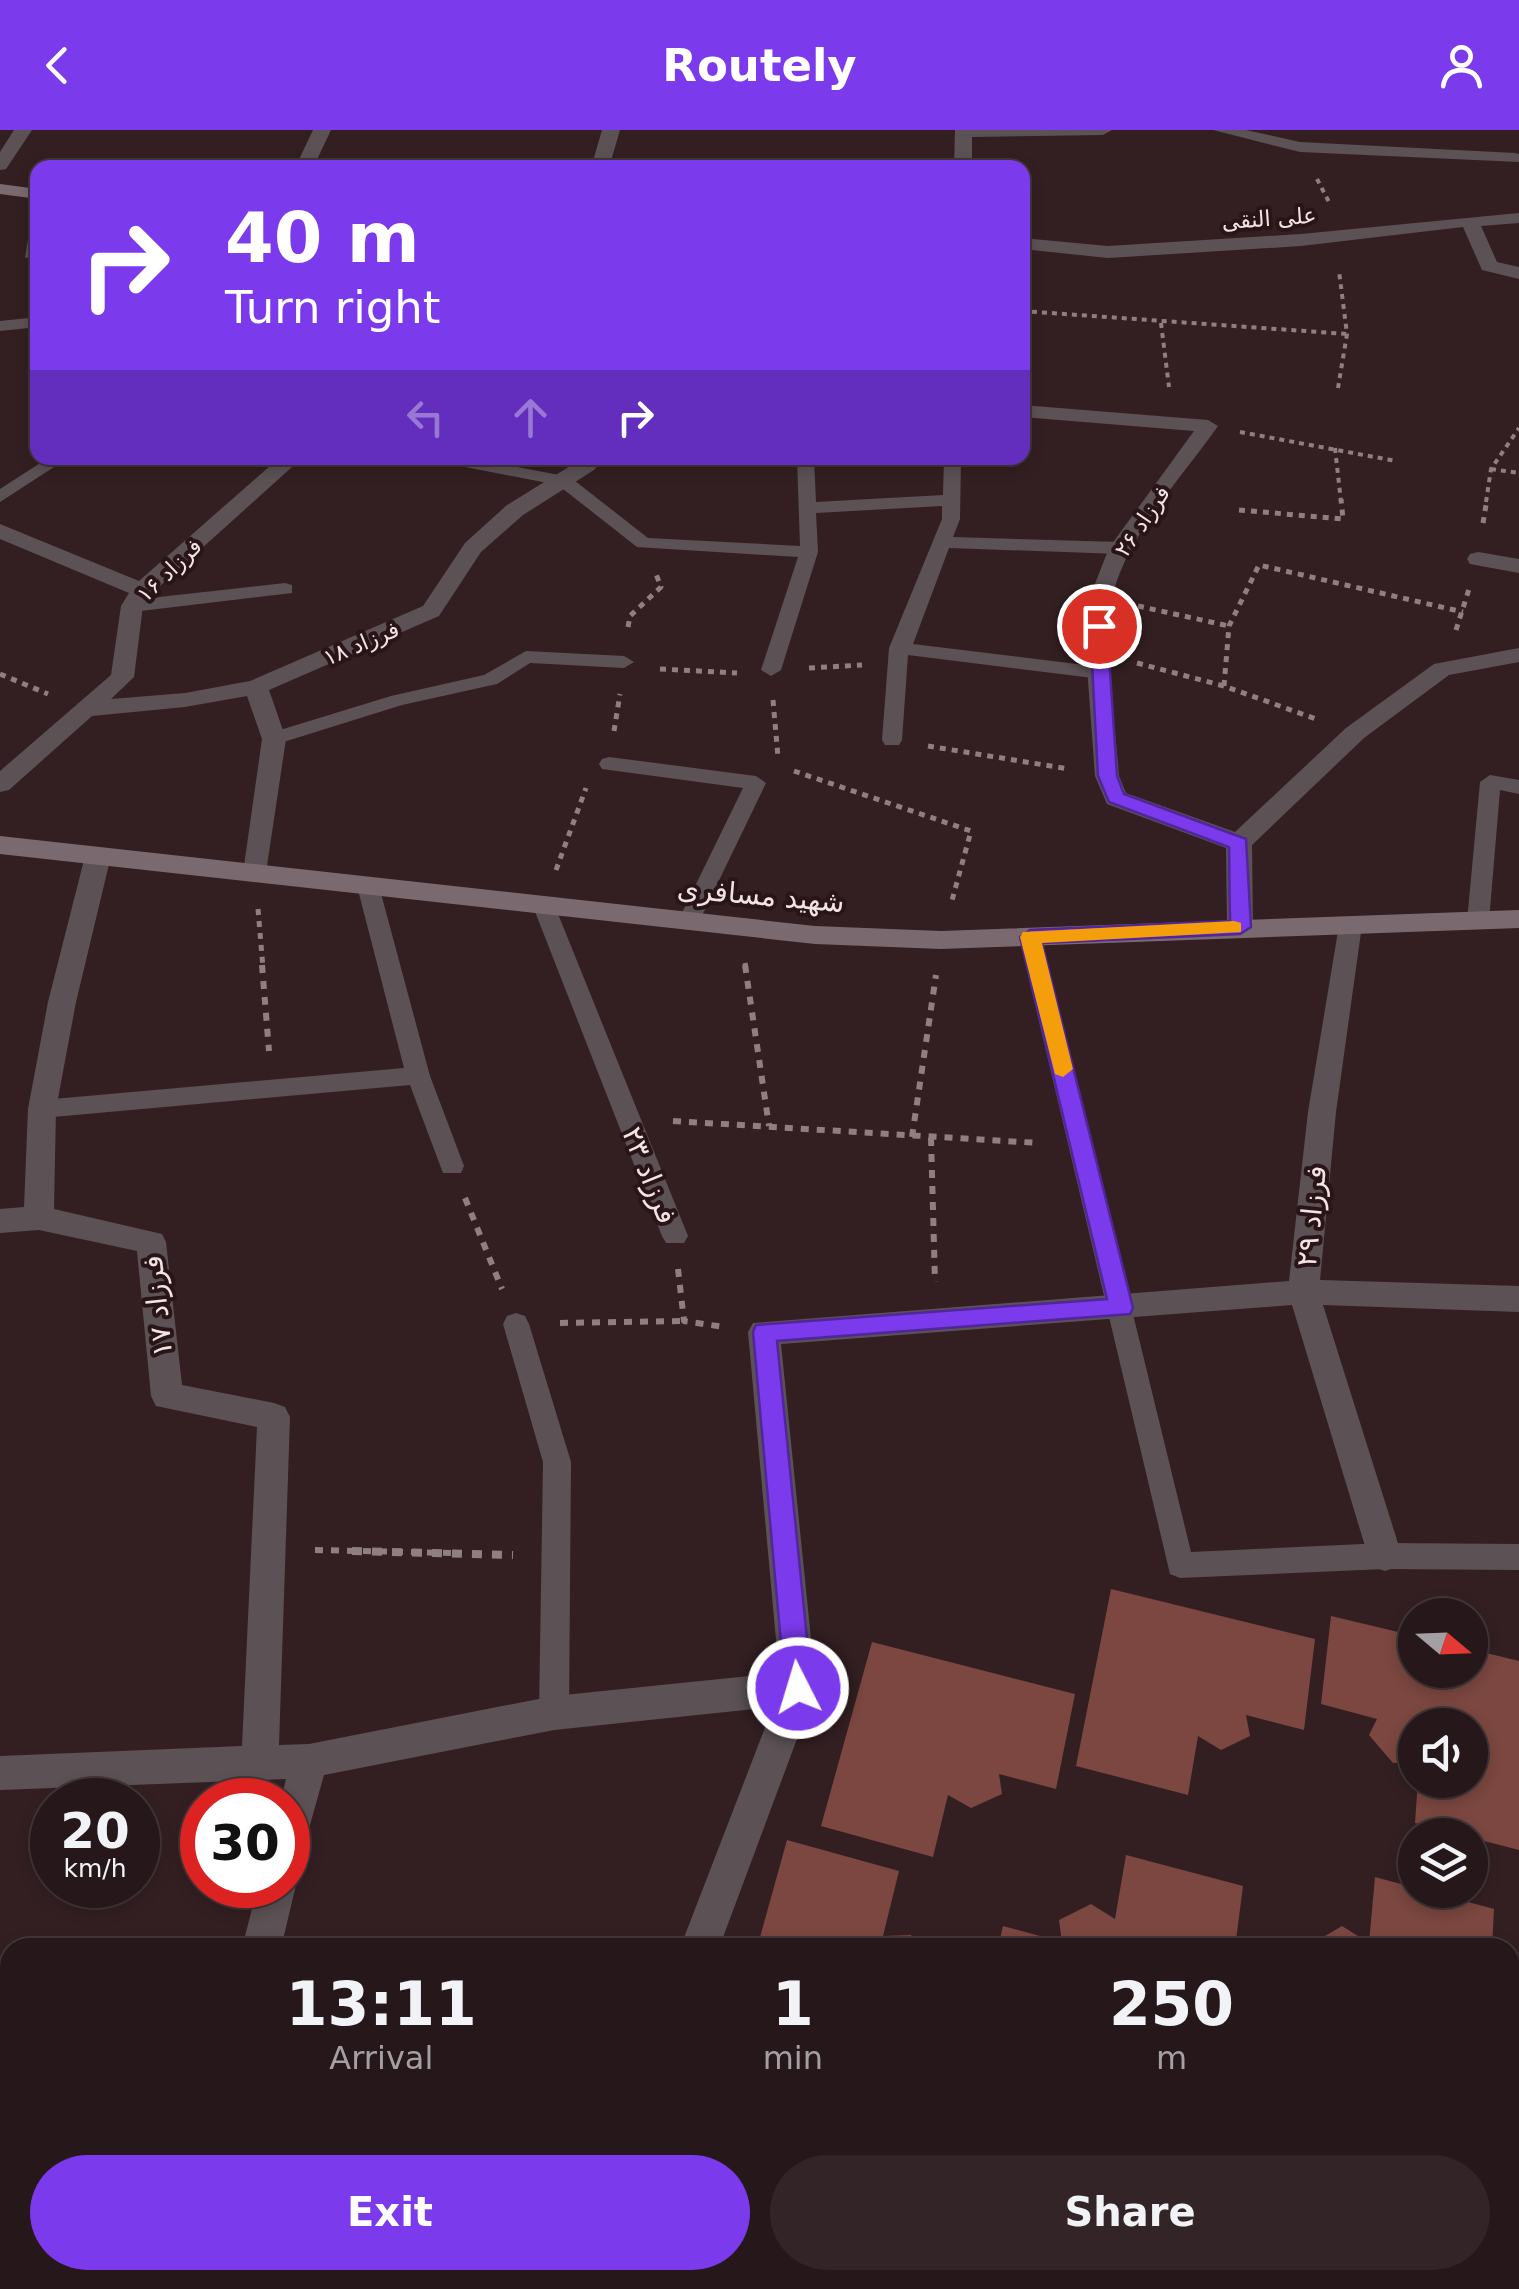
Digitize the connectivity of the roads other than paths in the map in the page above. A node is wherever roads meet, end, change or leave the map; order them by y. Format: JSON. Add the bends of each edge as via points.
{"nodes":[{"id":1,"x":23,"y":130,"type":"edge"},
{"id":2,"x":322,"y":130,"type":"edge"},
{"id":3,"x":611,"y":130,"type":"edge"},
{"id":4,"x":1103,"y":130,"type":"edge"},
{"id":5,"x":1222,"y":130,"type":"edge"},
{"id":6,"x":964,"y":131,"type":"edge"},
{"id":7,"x":1514,"y":158,"type":"dead end"},
{"id":8,"x":308,"y":160,"type":"edge"},
{"id":9,"x":602,"y":160,"type":"edge"},
{"id":10,"x":963,"y":160,"type":"edge"},
{"id":11,"x":0,"y":164,"type":"edge"},
{"id":12,"x":0,"y":189,"type":"edge"},
{"id":13,"x":30,"y":193,"type":"edge"},
{"id":14,"x":1519,"y":218,"type":"edge"},
{"id":15,"x":1470,"y":221,"type":"junction"},
{"id":16,"x":1030,"y":244,"type":"edge"},
{"id":17,"x":1519,"y":272,"type":"edge"},
{"id":18,"x":30,"y":323,"type":"edge"},
{"id":19,"x":0,"y":326,"type":"edge"},
{"id":20,"x":1030,"y":411,"type":"edge"},
{"id":21,"x":48,"y":465,"type":"edge"},
{"id":22,"x":283,"y":465,"type":"edge"},
{"id":23,"x":479,"y":465,"type":"edge"},
{"id":24,"x":589,"y":465,"type":"edge"},
{"id":25,"x":805,"y":465,"type":"edge"},
{"id":26,"x":953,"y":465,"type":"edge"},
{"id":27,"x":564,"y":482,"type":"junction"},
{"id":28,"x":0,"y":497,"type":"edge"},
{"id":29,"x":952,"y":500,"type":"junction"},
{"id":30,"x":808,"y":508,"type":"junction"},
{"id":31,"x":0,"y":531,"type":"edge"},
{"id":32,"x":944,"y":542,"type":"junction"},
{"id":33,"x":1120,"y":548,"type":"junction"},
{"id":34,"x":809,"y":552,"type":"junction"},
{"id":35,"x":1478,"y":560,"type":"dead end"},
{"id":36,"x":1519,"y":566,"type":"edge"},
{"id":37,"x":285,"y":589,"type":"dead end"},
{"id":38,"x":137,"y":598,"type":"junction"},
{"id":39,"x":899,"y":648,"type":"junction"},
{"id":40,"x":1519,"y":655,"type":"edge"},
{"id":41,"x":624,"y":662,"type":"road end"},
{"id":42,"x":1099,"y":663,"type":"junction"},
{"id":43,"x":772,"y":670,"type":"road end"},
{"id":44,"x":256,"y":687,"type":"junction"},
{"id":45,"x":87,"y":709,"type":"junction"},
{"id":46,"x":274,"y":739,"type":"junction"},
{"id":47,"x":892,"y":740,"type":"road end"},
{"id":48,"x":609,"y":764,"type":"road end"},
{"id":49,"x":0,"y":784,"type":"edge"},
{"id":50,"x":1519,"y":787,"type":"edge"},
{"id":51,"x":1239,"y":844,"type":"junction"},
{"id":52,"x":0,"y":845,"type":"edge"},
{"id":53,"x":98,"y":856,"type":"junction"},
{"id":54,"x":256,"y":873,"type":"junction"},
{"id":55,"x":368,"y":886,"type":"junction"},
{"id":56,"x":543,"y":904,"type":"junction"},
{"id":57,"x":1519,"y":918,"type":"edge"},
{"id":58,"x":688,"y":921,"type":"junction"},
{"id":59,"x":1478,"y":921,"type":"junction"},
{"id":60,"x":1349,"y":926,"type":"junction"},
{"id":61,"x":1240,"y":927,"type":"junction"},
{"id":62,"x":1030,"y":937,"type":"junction"},
{"id":63,"x":418,"y":1076,"type":"junction"},
{"id":64,"x":42,"y":1109,"type":"junction"},
{"id":65,"x":452,"y":1166,"type":"road end"},
{"id":66,"x":39,"y":1218,"type":"junction"},
{"id":67,"x":0,"y":1221,"type":"edge"},
{"id":68,"x":675,"y":1236,"type":"road end"},
{"id":69,"x":1302,"y":1292,"type":"junction"},
{"id":70,"x":1519,"y":1300,"type":"edge"},
{"id":71,"x":1121,"y":1308,"type":"junction"},
{"id":72,"x":516,"y":1324,"type":"road end"},
{"id":73,"x":1385,"y":1556,"type":"junction"},
{"id":74,"x":1519,"y":1558,"type":"edge"},
{"id":75,"x":798,"y":1688,"type":"junction"},
{"id":76,"x":554,"y":1713,"type":"junction"},
{"id":77,"x":309,"y":1761,"type":"junction"},
{"id":78,"x":260,"y":1763,"type":"junction"},
{"id":79,"x":1,"y":1777,"type":"edge"},
{"id":80,"x":305,"y":1778,"type":"edge"},
{"id":81,"x":271,"y":1908,"type":"edge"},
{"id":82,"x":264,"y":1938,"type":"edge"},
{"id":83,"x":703,"y":1938,"type":"edge"}],
"edges":[{"from":1,"to":11,"type":"street"},
{"from":2,"to":8,"type":"street"},
{"from":3,"to":9,"type":"street"},
{"from":4,"to":6,"type":"street"},
{"from":5,"to":7,"type":"street","via":[[1300,148]]},
{"from":6,"to":10,"type":"street"},
{"from":12,"to":13,"type":"street"},
{"from":14,"to":15,"type":"street","name":"علی النقی"},
{"from":15,"to":16,"type":"street","name":"علی النقی","via":[[1108,252]]},
{"from":15,"to":17,"type":"street","via":[[1490,266]]},
{"from":18,"to":19,"type":"lane"},
{"from":20,"to":33,"type":"street","name":"فرزاد ۲۶","via":[[1208,426]]},
{"from":21,"to":28,"type":"lane"},
{"from":22,"to":38,"type":"street","name":"فرزاد ۱۶"},
{"from":23,"to":27,"type":"lane"},
{"from":24,"to":27,"type":"street","name":"فرزاد ۱۸"},
{"from":25,"to":30,"type":"lane"},
{"from":26,"to":29,"type":"lane"},
{"from":27,"to":34,"type":"lane","via":[[643,543]]},
{"from":27,"to":44,"type":"street","name":"فرزاد ۱۸","via":[[515,510],[473,548],[432,612]]},
{"from":29,"to":30,"type":"lane"},
{"from":29,"to":32,"type":"lane"},
{"from":30,"to":34,"type":"lane"},
{"from":31,"to":38,"type":"street"},
{"from":32,"to":33,"type":"lane"},
{"from":32,"to":39,"type":"lane"},
{"from":33,"to":42,"type":"street","name":"فرزاد ۲۶","via":[[1100,598]]},
{"from":34,"to":43,"type":"lane"},
{"from":35,"to":36,"type":"street"},
{"from":37,"to":38,"type":"lane"},
{"from":38,"to":45,"type":"street","name":"فرزاد ۱۶","via":[[122,677]]},
{"from":39,"to":42,"type":"lane"},
{"from":39,"to":47,"type":"lane"},
{"from":40,"to":51,"type":"street","via":[[1442,668],[1355,733]]},
{"from":41,"to":46,"type":"lane","via":[[526,656],[490,680]]},
{"from":42,"to":51,"type":"street","name":"فرزاد ۲۶","via":[[1108,776],[1116,798]]},
{"from":44,"to":45,"type":"street","name":"فرزاد ۱۸"},
{"from":44,"to":46,"type":"street"},
{"from":45,"to":49,"type":"street","name":"فرزاد ۱۶"},
{"from":46,"to":54,"type":"street"},
{"from":48,"to":58,"type":"lane","via":[[756,782]]},
{"from":50,"to":59,"type":"lane","via":[[1490,782]]},
{"from":51,"to":61,"type":"street"},
{"from":52,"to":53,"type":"street","name":"شهید مسافری"},
{"from":53,"to":54,"type":"street","name":"شهید مسافری"},
{"from":53,"to":64,"type":"street"},
{"from":54,"to":55,"type":"street","name":"شهید مسافری"},
{"from":55,"to":56,"type":"street","name":"شهید مسافری"},
{"from":55,"to":63,"type":"lane"},
{"from":56,"to":58,"type":"street","name":"شهید مسافری"},
{"from":56,"to":68,"type":"lane","name":"فرزاد ۲۳"},
{"from":57,"to":59,"type":"street","name":"شهید مسافری"},
{"from":58,"to":62,"type":"street","name":"شهید مسافری","via":[[941,940]]},
{"from":59,"to":60,"type":"street","name":"شهید مسافری"},
{"from":60,"to":61,"type":"street","name":"شهید مسافری"},
{"from":60,"to":69,"type":"street","name":"فرزاد ۲۹"},
{"from":61,"to":62,"type":"street","name":"شهید مسافری"},
{"from":62,"to":71,"type":"lane"},
{"from":63,"to":64,"type":"lane"},
{"from":63,"to":65,"type":"lane"},
{"from":64,"to":66,"type":"street"},
{"from":66,"to":67,"type":"street"},
{"from":66,"to":78,"type":"street","name":"فرزاد ۱۷","via":[[151,1242],[167,1396],[274,1417]]},
{"from":69,"to":70,"type":"street"},
{"from":69,"to":71,"type":"street"},
{"from":69,"to":73,"type":"street","name":"فرزاد ۲۹"},
{"from":71,"to":73,"type":"lane","via":[[1180,1565]]},
{"from":71,"to":75,"type":"street","via":[[764,1332]]},
{"from":72,"to":76,"type":"lane","via":[[557,1462]]},
{"from":73,"to":74,"type":"lane"},
{"from":75,"to":76,"type":"street"},
{"from":75,"to":83,"type":"street"},
{"from":76,"to":77,"type":"street"},
{"from":77,"to":78,"type":"street"},
{"from":77,"to":80,"type":"street"},
{"from":78,"to":79,"type":"street"},
{"from":81,"to":82,"type":"street"}]}
